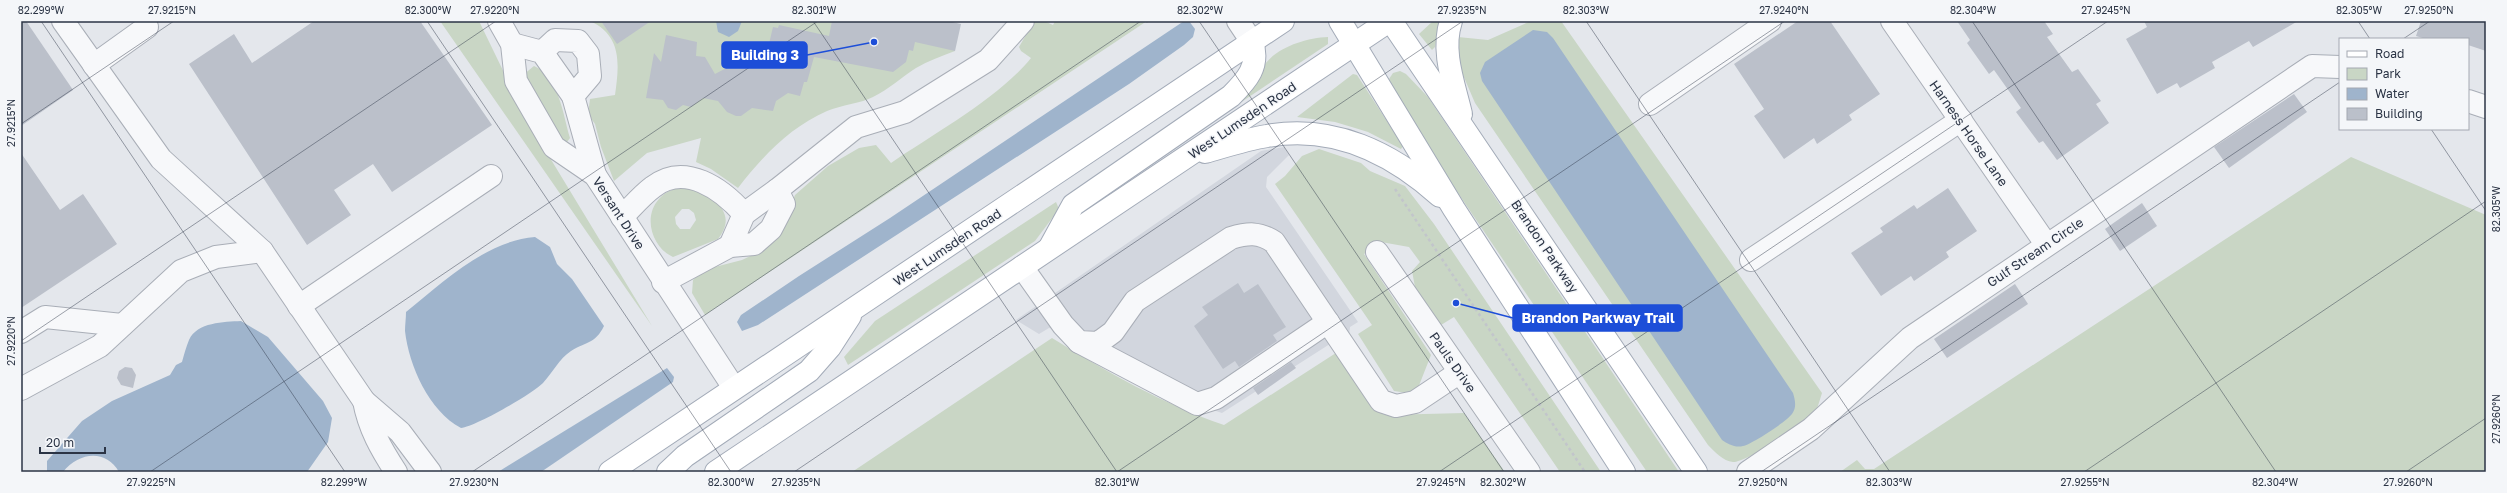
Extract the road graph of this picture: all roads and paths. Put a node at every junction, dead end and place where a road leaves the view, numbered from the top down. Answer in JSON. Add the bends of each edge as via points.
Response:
{"nodes":[{"id":1,"x":63,"y":21,"type":"edge"},
{"id":2,"x":500,"y":21,"type":"edge"},
{"id":3,"x":1023,"y":21,"type":"edge"},
{"id":4,"x":1238,"y":21,"type":"edge"},
{"id":5,"x":1284,"y":21,"type":"edge"},
{"id":6,"x":1340,"y":21,"type":"edge"},
{"id":7,"x":1390,"y":21,"type":"edge"},
{"id":8,"x":1451,"y":21,"type":"edge"},
{"id":9,"x":1770,"y":21,"type":"edge"},
{"id":10,"x":1892,"y":21,"type":"edge"},
{"id":11,"x":148,"y":23,"type":"edge"},
{"id":12,"x":1252,"y":42,"type":"junction"},
{"id":13,"x":512,"y":44,"type":"junction"},
{"id":14,"x":1354,"y":44,"type":"junction"},
{"id":15,"x":542,"y":52,"type":"junction"},
{"id":16,"x":94,"y":65,"type":"junction"},
{"id":17,"x":2339,"y":67,"type":"edge"},
{"id":18,"x":572,"y":96,"type":"junction"},
{"id":19,"x":2469,"y":101,"type":"edge"},
{"id":20,"x":1650,"y":104,"type":"dead end"},
{"id":21,"x":2486,"y":107,"type":"edge"},
{"id":22,"x":1961,"y":120,"type":"junction"},
{"id":23,"x":1463,"y":125,"type":"junction"},
{"id":24,"x":1185,"y":158,"type":"junction"},
{"id":25,"x":1391,"y":159,"type":"junction"},
{"id":26,"x":595,"y":175,"type":"junction"},
{"id":27,"x":491,"y":176,"type":"dead end"},
{"id":28,"x":777,"y":190,"type":"junction"},
{"id":29,"x":1454,"y":209,"type":"junction"},
{"id":30,"x":744,"y":214,"type":"junction"},
{"id":31,"x":622,"y":217,"type":"junction"},
{"id":32,"x":2046,"y":244,"type":"junction"},
{"id":33,"x":730,"y":246,"type":"junction"},
{"id":34,"x":1048,"y":250,"type":"junction"},
{"id":35,"x":262,"y":251,"type":"junction"},
{"id":36,"x":1377,"y":252,"type":"dead end"},
{"id":37,"x":1751,"y":260,"type":"dead end"},
{"id":38,"x":1022,"y":267,"type":"junction"},
{"id":39,"x":663,"y":282,"type":"junction"},
{"id":40,"x":299,"y":306,"type":"junction"},
{"id":41,"x":853,"y":310,"type":"junction"},
{"id":42,"x":1328,"y":322,"type":"junction"},
{"id":43,"x":122,"y":325,"type":"junction"},
{"id":44,"x":21,"y":332,"type":"edge"},
{"id":45,"x":1079,"y":342,"type":"junction"},
{"id":46,"x":1460,"y":372,"type":"junction"},
{"id":47,"x":734,"y":388,"type":"junction"},
{"id":48,"x":21,"y":389,"type":"edge"},
{"id":49,"x":364,"y":401,"type":"junction"},
{"id":50,"x":396,"y":472,"type":"edge"},
{"id":51,"x":430,"y":472,"type":"edge"},
{"id":52,"x":610,"y":472,"type":"edge"},
{"id":53,"x":668,"y":472,"type":"edge"},
{"id":54,"x":716,"y":472,"type":"edge"},
{"id":55,"x":1529,"y":472,"type":"edge"},
{"id":56,"x":1585,"y":472,"type":"edge"},
{"id":57,"x":1624,"y":472,"type":"edge"},
{"id":58,"x":1696,"y":472,"type":"edge"},
{"id":59,"x":1748,"y":472,"type":"edge"}],
"edges":[{"from":1,"to":16,"type":"street"},
{"from":2,"to":13,"type":"street","name":"Versant Drive"},
{"from":3,"to":28,"type":"street","via":[[988,60],[905,112],[856,127]]},
{"from":4,"to":12,"type":"street"},
{"from":5,"to":12,"type":"main road","name":"West Lumsden Road"},
{"from":6,"to":14,"type":"main road"},
{"from":7,"to":14,"type":"main road","name":"West Lumsden Road"},
{"from":7,"to":23,"type":"main road","name":"Brandon Parkway"},
{"from":8,"to":23,"type":"main road","via":[[1447,32],[1448,54]]},
{"from":9,"to":20,"type":"street"},
{"from":10,"to":22,"type":"street","name":"Harness Horse Lane"},
{"from":11,"to":16,"type":"street"},
{"from":12,"to":34,"type":"main road","via":[[1255,61],[1244,82],[1231,96],[1073,206]]},
{"from":12,"to":41,"type":"main road","name":"West Lumsden Road"},
{"from":13,"to":15,"type":"street"},
{"from":13,"to":26,"type":"street","name":"Versant Drive","via":[[516,81],[554,147]]},
{"from":14,"to":24,"type":"main road","name":"West Lumsden Road"},
{"from":14,"to":29,"type":"main road"},
{"from":15,"to":18,"type":"street"},
{"from":15,"to":18,"type":"street","via":[[555,40],[578,41],[588,54],[590,76]]},
{"from":16,"to":35,"type":"street","via":[[161,159]]},
{"from":17,"to":32,"type":"street","name":"Gulf Stream Circle","via":[[2312,66]]},
{"from":18,"to":26,"type":"street"},
{"from":19,"to":21,"type":"street"},
{"from":22,"to":32,"type":"street","name":"Harness Horse Lane"},
{"from":22,"to":37,"type":"street"},
{"from":23,"to":58,"type":"main road","name":"Brandon Parkway"},
{"from":24,"to":25,"type":"main road","via":[[1268,136],[1301,134],[1353,141]]},
{"from":24,"to":34,"type":"main road","name":"West Lumsden Road"},
{"from":25,"to":29,"type":"main road","via":[[1415,175]]},
{"from":25,"to":56,"type":"path","via":[[1396,193]]},
{"from":26,"to":31,"type":"street","name":"Versant Drive"},
{"from":27,"to":40,"type":"street"},
{"from":28,"to":30,"type":"street"},
{"from":28,"to":33,"type":"street","via":[[784,204],[771,229],[754,244]]},
{"from":29,"to":57,"type":"main road"},
{"from":30,"to":31,"type":"street","via":[[731,199],[707,182],[678,175],[654,186]]},
{"from":30,"to":33,"type":"street"},
{"from":31,"to":39,"type":"street","name":"Versant Drive"},
{"from":32,"to":59,"type":"street","name":"Gulf Stream Circle","via":[[1910,338],[1811,429]]},
{"from":33,"to":39,"type":"street"},
{"from":34,"to":38,"type":"main road","name":"West Lumsden Road"},
{"from":35,"to":40,"type":"street"},
{"from":35,"to":43,"type":"street","via":[[216,257],[181,271]]},
{"from":36,"to":46,"type":"street","name":"Pauls Drive"},
{"from":38,"to":45,"type":"street","via":[[1063,325]]},
{"from":38,"to":54,"type":"main road","name":"West Lumsden Road"},
{"from":39,"to":47,"type":"street","name":"Versant Drive"},
{"from":40,"to":49,"type":"street"},
{"from":41,"to":47,"type":"main road","name":"West Lumsden Road"},
{"from":41,"to":53,"type":"main road","via":[[830,347],[809,371],[685,456]]},
{"from":42,"to":45,"type":"street","via":[[1216,398],[1197,404]]},
{"from":42,"to":45,"type":"street","via":[[1274,242],[1262,234],[1247,234],[1231,238],[1135,301],[1113,332],[1098,343]]},
{"from":42,"to":46,"type":"street","via":[[1381,401],[1396,406],[1415,402]]},
{"from":43,"to":44,"type":"street","via":[[45,317]]},
{"from":43,"to":48,"type":"street","via":[[100,346]]},
{"from":46,"to":55,"type":"street","name":"Pauls Drive"},
{"from":47,"to":52,"type":"main road","name":"West Lumsden Road"},
{"from":49,"to":50,"type":"street","via":[[368,421]]},
{"from":49,"to":51,"type":"street","via":[[400,432]]}]}
